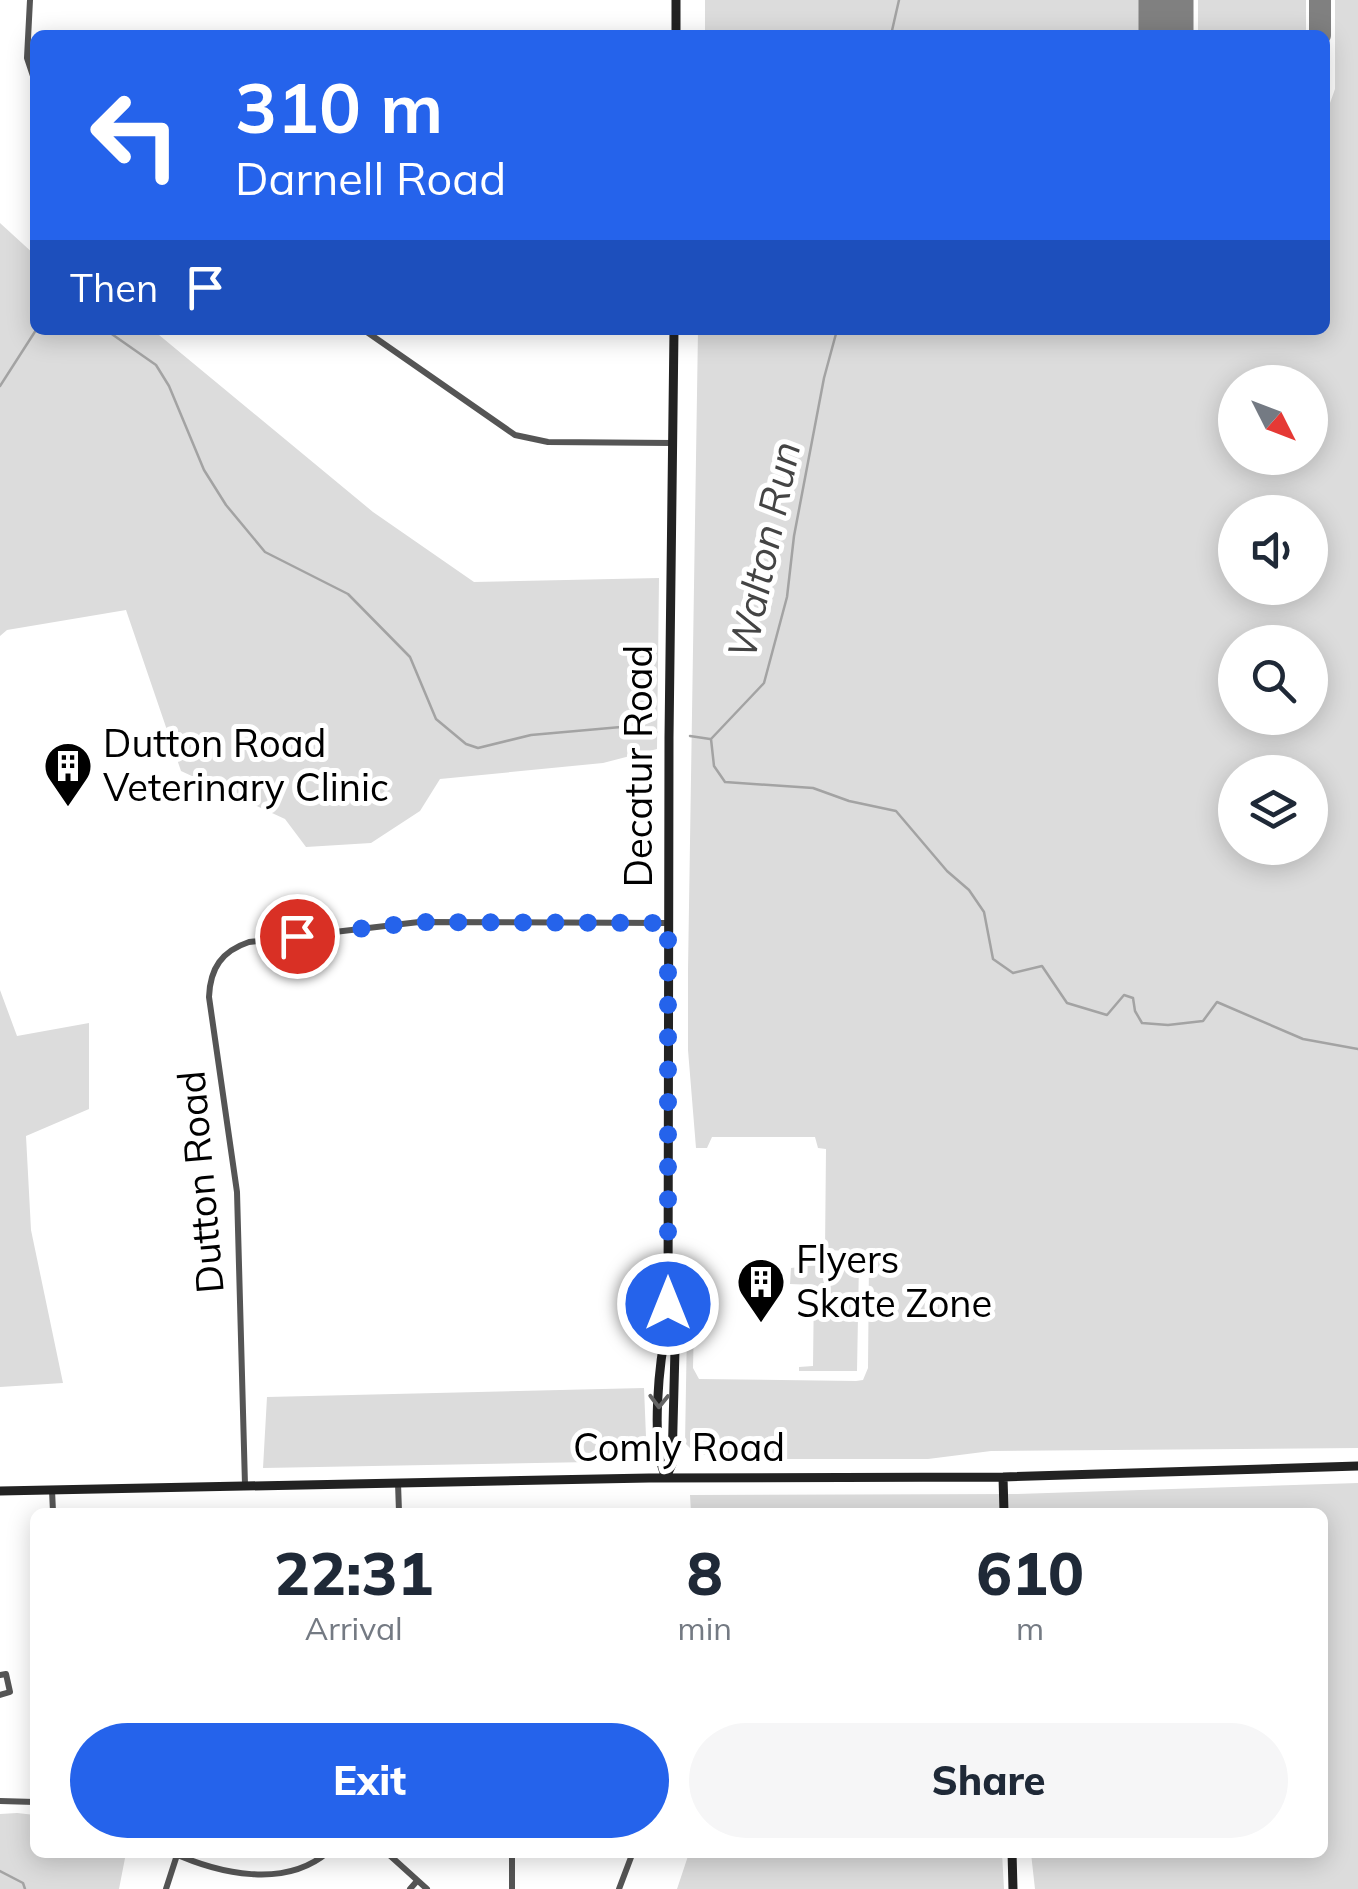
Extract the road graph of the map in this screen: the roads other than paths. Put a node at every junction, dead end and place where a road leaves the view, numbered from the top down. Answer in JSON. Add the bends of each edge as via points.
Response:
{"nodes":[{"id":1,"x":30,"y":0,"type":"edge"},
{"id":2,"x":676,"y":0,"type":"edge"},
{"id":3,"x":676,"y":30,"type":"edge"},
{"id":4,"x":30,"y":67,"type":"edge"},
{"id":5,"x":371,"y":335,"type":"edge"},
{"id":6,"x":674,"y":335,"type":"edge"},
{"id":7,"x":674,"y":443,"type":"junction"},
{"id":8,"x":668,"y":923,"type":"junction"},
{"id":9,"x":1358,"y":1466,"type":"edge"},
{"id":10,"x":666,"y":1477,"type":"junction"},
{"id":11,"x":1003,"y":1477,"type":"junction"},
{"id":12,"x":398,"y":1482,"type":"junction"},
{"id":13,"x":245,"y":1485,"type":"junction"},
{"id":14,"x":52,"y":1490,"type":"junction"},
{"id":15,"x":0,"y":1491,"type":"edge"},
{"id":16,"x":52,"y":1508,"type":"edge"},
{"id":17,"x":399,"y":1508,"type":"edge"},
{"id":18,"x":1004,"y":1508,"type":"edge"},
{"id":19,"x":0,"y":1675,"type":"edge"},
{"id":20,"x":0,"y":1696,"type":"edge"},
{"id":21,"x":0,"y":1801,"type":"edge"},
{"id":22,"x":30,"y":1802,"type":"edge"},
{"id":23,"x":173,"y":1858,"type":"edge"},
{"id":24,"x":184,"y":1858,"type":"edge"},
{"id":25,"x":319,"y":1858,"type":"edge"},
{"id":26,"x":393,"y":1858,"type":"edge"},
{"id":27,"x":512,"y":1858,"type":"edge"},
{"id":28,"x":630,"y":1858,"type":"edge"},
{"id":29,"x":1012,"y":1858,"type":"edge"},
{"id":30,"x":417,"y":1880,"type":"junction"},
{"id":31,"x":166,"y":1889,"type":"edge"},
{"id":32,"x":410,"y":1889,"type":"edge"},
{"id":33,"x":427,"y":1889,"type":"edge"},
{"id":34,"x":512,"y":1889,"type":"edge"},
{"id":35,"x":618,"y":1889,"type":"edge"},
{"id":36,"x":1013,"y":1889,"type":"edge"}],
"edges":[{"from":1,"to":4,"type":"street"},
{"from":2,"to":3,"type":"street"},
{"from":5,"to":7,"type":"street","via":[[515,435],[548,442]]},
{"from":6,"to":7,"type":"street","name":"Decatur Road"},
{"from":7,"to":8,"type":"street","name":"Decatur Road"},
{"from":8,"to":10,"type":"street","name":"Decatur Road","via":[[668,1323],[675,1349],[672,1464]]},
{"from":8,"to":13,"type":"street","name":"Dutton Road","via":[[419,922],[249,942],[232,948],[212,971],[237,1192]]},
{"from":9,"to":11,"type":"street","name":"Comly Road"},
{"from":10,"to":11,"type":"street","name":"Comly Road"},
{"from":10,"to":12,"type":"street","name":"Comly Road"},
{"from":11,"to":18,"type":"street"},
{"from":12,"to":13,"type":"street","name":"Comly Road"},
{"from":12,"to":17,"type":"street"},
{"from":13,"to":14,"type":"street","name":"Comly Road"},
{"from":14,"to":15,"type":"street","name":"Comly Road"},
{"from":14,"to":16,"type":"street"},
{"from":19,"to":20,"type":"street","via":[[6,1674],[10,1692]]},
{"from":21,"to":22,"type":"street"},
{"from":23,"to":31,"type":"street"},
{"from":24,"to":25,"type":"street","via":[[246,1875],[299,1872]]},
{"from":26,"to":30,"type":"street"},
{"from":27,"to":34,"type":"street"},
{"from":28,"to":35,"type":"street"},
{"from":29,"to":36,"type":"street"},
{"from":30,"to":32,"type":"street"},
{"from":30,"to":33,"type":"street"}]}
